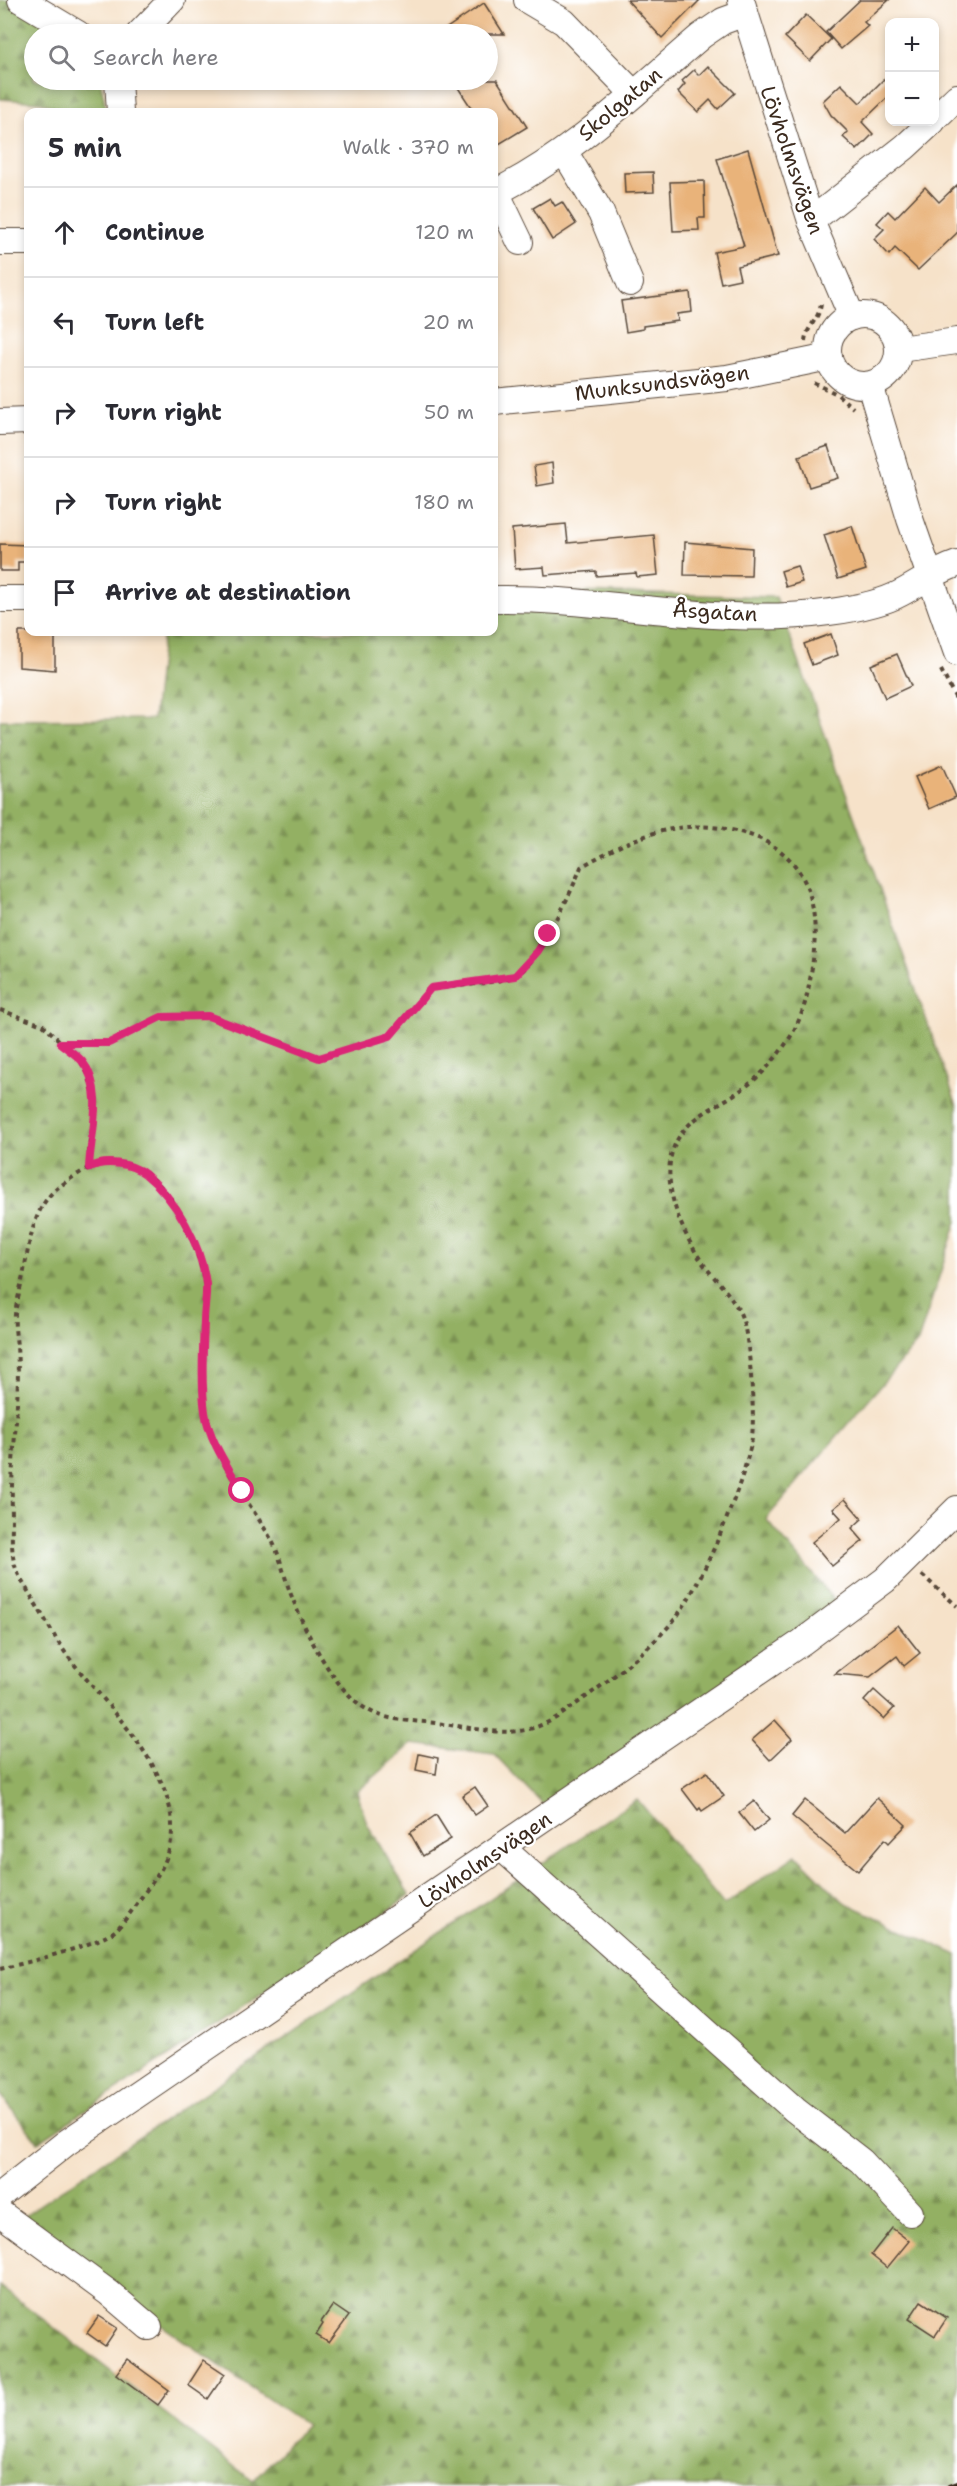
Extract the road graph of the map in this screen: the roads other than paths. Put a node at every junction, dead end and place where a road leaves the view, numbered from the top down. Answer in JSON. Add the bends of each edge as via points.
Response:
{"nodes":[{"id":1,"x":21,"y":0,"type":"edge"},
{"id":2,"x":172,"y":0,"type":"edge"},
{"id":3,"x":527,"y":0,"type":"edge"},
{"id":4,"x":743,"y":7,"type":"edge"},
{"id":5,"x":61,"y":24,"type":"edge"},
{"id":6,"x":149,"y":24,"type":"edge"},
{"id":7,"x":119,"y":90,"type":"edge"},
{"id":8,"x":634,"y":94,"type":"junction"},
{"id":9,"x":957,"y":97,"type":"edge"},
{"id":10,"x":120,"y":108,"type":"edge"},
{"id":11,"x":939,"y":114,"type":"edge"},
{"id":12,"x":927,"y":126,"type":"edge"},
{"id":13,"x":564,"y":151,"type":"junction"},
{"id":14,"x":498,"y":191,"type":"edge"},
{"id":15,"x":498,"y":199,"type":"edge"},
{"id":16,"x":811,"y":221,"type":"junction"},
{"id":17,"x":0,"y":242,"type":"edge"},
{"id":18,"x":24,"y":242,"type":"edge"},
{"id":19,"x":520,"y":242,"type":"dead end"},
{"id":20,"x":630,"y":283,"type":"dead end"},
{"id":21,"x":852,"y":316,"type":"junction"},
{"id":22,"x":957,"y":341,"type":"edge"},
{"id":23,"x":899,"y":349,"type":"junction"},
{"id":24,"x":829,"y":357,"type":"junction"},
{"id":25,"x":870,"y":385,"type":"junction"},
{"id":26,"x":498,"y":402,"type":"edge"},
{"id":27,"x":0,"y":422,"type":"edge"},
{"id":28,"x":24,"y":422,"type":"edge"},
{"id":29,"x":957,"y":564,"type":"edge"},
{"id":30,"x":929,"y":575,"type":"junction"},
{"id":31,"x":498,"y":598,"type":"edge"},
{"id":32,"x":0,"y":599,"type":"edge"},
{"id":33,"x":24,"y":599,"type":"edge"},
{"id":34,"x":957,"y":653,"type":"edge"},
{"id":35,"x":957,"y":1509,"type":"edge"},
{"id":36,"x":502,"y":1848,"type":"junction"},
{"id":37,"x":0,"y":2195,"type":"edge"},
{"id":38,"x":0,"y":2213,"type":"edge"},
{"id":39,"x":910,"y":2213,"type":"dead end"},
{"id":40,"x":149,"y":2327,"type":"dead end"}],
"edges":[{"from":1,"to":5,"type":"street"},
{"from":2,"to":6,"type":"street"},
{"from":3,"to":8,"type":"street","via":[[564,22]]},
{"from":4,"to":8,"type":"street","name":"Skolgatan","via":[[701,36]]},
{"from":4,"to":16,"type":"street","name":"Lövholmsvägen"},
{"from":7,"to":10,"type":"street"},
{"from":8,"to":13,"type":"street","name":"Skolgatan"},
{"from":9,"to":11,"type":"street"},
{"from":12,"to":16,"type":"street"},
{"from":13,"to":14,"type":"street","name":"Skolgatan"},
{"from":13,"to":20,"type":"street","via":[[601,213]]},
{"from":15,"to":19,"type":"street"},
{"from":16,"to":21,"type":"street","name":"Lövholmsvägen"},
{"from":17,"to":18,"type":"street"},
{"from":21,"to":23,"type":"street","via":[[871,315],[886,322]]},
{"from":21,"to":24,"type":"street","via":[[833,332]]},
{"from":22,"to":23,"type":"street"},
{"from":23,"to":25,"type":"street","via":[[891,372]]},
{"from":24,"to":25,"type":"street","via":[[841,378],[856,385]]},
{"from":24,"to":26,"type":"street","name":"Munksundsvägen","via":[[727,378]]},
{"from":25,"to":30,"type":"street"},
{"from":27,"to":28,"type":"street"},
{"from":29,"to":30,"type":"street","name":"Åsgatan"},
{"from":30,"to":31,"type":"street","name":"Åsgatan","via":[[900,594],[831,612],[802,615],[724,615]]},
{"from":30,"to":34,"type":"street"},
{"from":32,"to":33,"type":"street"},
{"from":35,"to":36,"type":"street","name":"Lövholmsvägen","via":[[885,1580],[802,1642]]},
{"from":36,"to":37,"type":"street","name":"Lövholmsvägen","via":[[66,2143]]},
{"from":36,"to":39,"type":"street","via":[[795,2110],[861,2161]]},
{"from":38,"to":40,"type":"street"}]}
